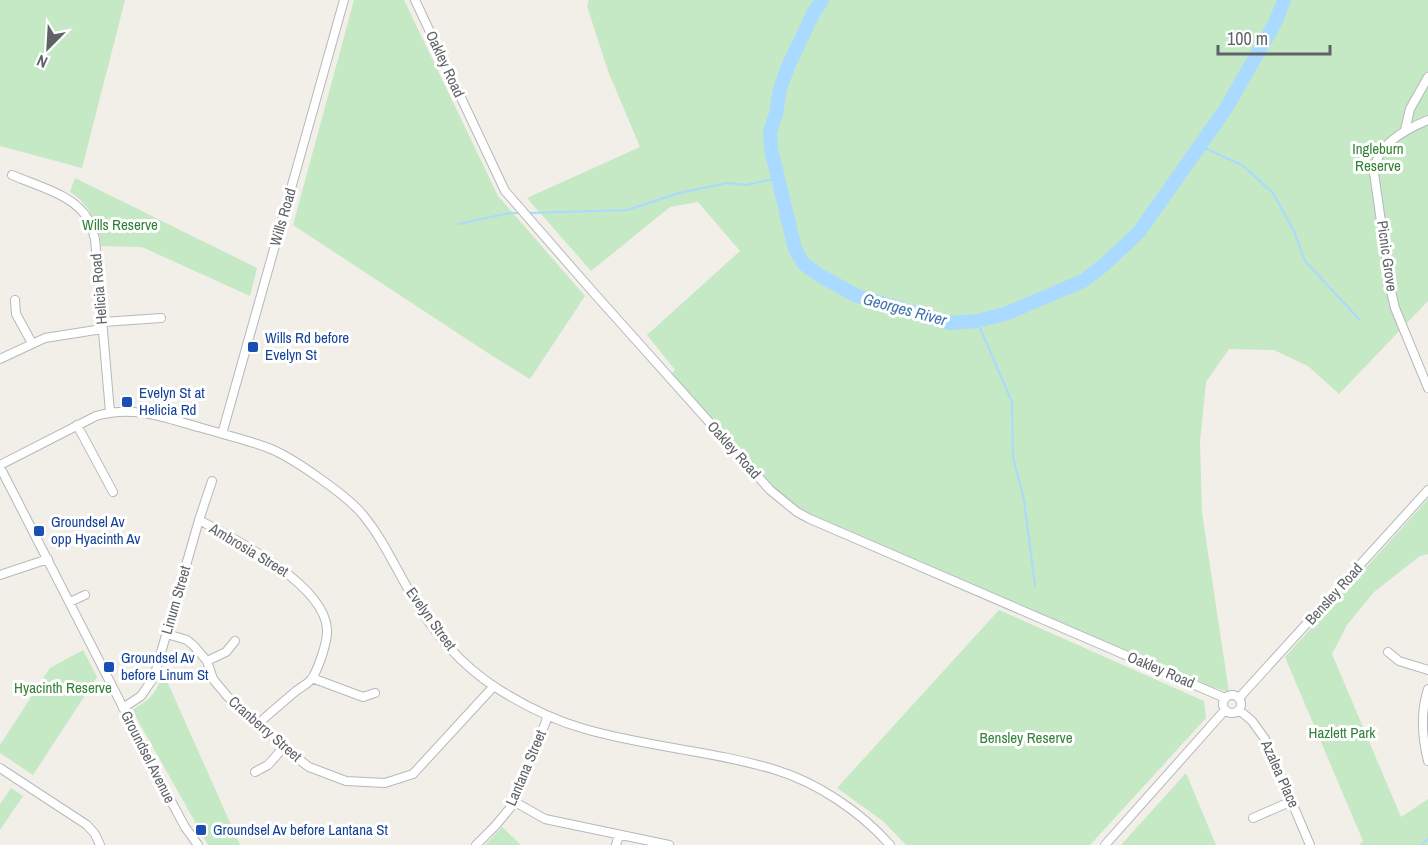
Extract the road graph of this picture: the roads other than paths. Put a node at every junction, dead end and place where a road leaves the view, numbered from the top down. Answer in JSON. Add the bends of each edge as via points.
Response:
{"nodes":[{"id":1,"x":344,"y":0,"type":"edge"},
{"id":2,"x":415,"y":0,"type":"edge"},
{"id":3,"x":1428,"y":77,"type":"edge"},
{"id":4,"x":1428,"y":120,"type":"edge"},
{"id":5,"x":1405,"y":130,"type":"junction"},
{"id":6,"x":12,"y":176,"type":"dead end"},
{"id":7,"x":15,"y":300,"type":"dead end"},
{"id":8,"x":161,"y":318,"type":"dead end"},
{"id":9,"x":102,"y":326,"type":"junction"},
{"id":10,"x":32,"y":343,"type":"junction"},
{"id":11,"x":0,"y":359,"type":"edge"},
{"id":12,"x":1428,"y":388,"type":"edge"},
{"id":13,"x":110,"y":412,"type":"junction"},
{"id":14,"x":77,"y":425,"type":"junction"},
{"id":15,"x":222,"y":434,"type":"junction"},
{"id":16,"x":0,"y":466,"type":"edge"},
{"id":17,"x":212,"y":481,"type":"dead end"},
{"id":18,"x":1428,"y":490,"type":"edge"},
{"id":19,"x":113,"y":492,"type":"dead end"},
{"id":20,"x":199,"y":520,"type":"junction"},
{"id":21,"x":48,"y":559,"type":"junction"},
{"id":22,"x":0,"y":575,"type":"edge"},
{"id":23,"x":85,"y":596,"type":"dead end"},
{"id":24,"x":70,"y":602,"type":"junction"},
{"id":25,"x":166,"y":634,"type":"junction"},
{"id":26,"x":235,"y":641,"type":"dead end"},
{"id":27,"x":1388,"y":652,"type":"dead end"},
{"id":28,"x":207,"y":662,"type":"junction"},
{"id":29,"x":1428,"y":670,"type":"edge"},
{"id":30,"x":312,"y":678,"type":"junction"},
{"id":31,"x":494,"y":686,"type":"junction"},
{"id":32,"x":1428,"y":689,"type":"edge"},
{"id":33,"x":375,"y":693,"type":"dead end"},
{"id":34,"x":1225,"y":698,"type":"junction"},
{"id":35,"x":1239,"y":698,"type":"junction"},
{"id":36,"x":123,"y":708,"type":"junction"},
{"id":37,"x":1226,"y":710,"type":"junction"},
{"id":38,"x":1239,"y":710,"type":"junction"},
{"id":39,"x":548,"y":716,"type":"junction"},
{"id":40,"x":258,"y":724,"type":"junction"},
{"id":41,"x":284,"y":747,"type":"junction"},
{"id":42,"x":1428,"y":761,"type":"edge"},
{"id":43,"x":0,"y":768,"type":"edge"},
{"id":44,"x":255,"y":772,"type":"dead end"},
{"id":45,"x":1292,"y":801,"type":"junction"},
{"id":46,"x":514,"y":802,"type":"junction"},
{"id":47,"x":1253,"y":818,"type":"dead end"},
{"id":48,"x":619,"y":835,"type":"junction"},
{"id":49,"x":100,"y":845,"type":"edge"},
{"id":50,"x":198,"y":845,"type":"edge"},
{"id":51,"x":476,"y":845,"type":"edge"},
{"id":52,"x":616,"y":845,"type":"edge"},
{"id":53,"x":669,"y":845,"type":"edge"},
{"id":54,"x":890,"y":845,"type":"edge"},
{"id":55,"x":1105,"y":845,"type":"edge"},
{"id":56,"x":1310,"y":845,"type":"edge"}],
"edges":[{"from":1,"to":15,"type":"street","name":"Wills Road"},
{"from":2,"to":34,"type":"street","name":"Oakley Road","via":[[505,190],[785,504],[810,519]]},
{"from":3,"to":5,"type":"street","name":"Picnic Grove","via":[[1410,109]]},
{"from":4,"to":5,"type":"street","name":"Picnic Grove"},
{"from":5,"to":12,"type":"street","name":"Picnic Grove","via":[[1376,157],[1375,183],[1393,300]]},
{"from":6,"to":9,"type":"street","name":"Helicia Road","via":[[69,200],[89,221],[95,239]]},
{"from":7,"to":10,"type":"street","via":[[16,314]]},
{"from":8,"to":9,"type":"street"},
{"from":9,"to":10,"type":"street"},
{"from":9,"to":13,"type":"street","name":"Helicia Road"},
{"from":10,"to":11,"type":"street"},
{"from":13,"to":14,"type":"street","name":"Evelyn Street"},
{"from":13,"to":15,"type":"street","name":"Evelyn Street","via":[[142,412]]},
{"from":14,"to":16,"type":"street","name":"Evelyn Street"},
{"from":14,"to":19,"type":"street"},
{"from":15,"to":31,"type":"street","name":"Evelyn Street","via":[[274,450],[354,505],[376,533],[435,631]]},
{"from":16,"to":21,"type":"street","name":"Groundsel Avenue"},
{"from":17,"to":20,"type":"street","name":"Linum Street"},
{"from":18,"to":35,"type":"street","name":"Bensley Road"},
{"from":20,"to":25,"type":"street","name":"Linum Street"},
{"from":20,"to":30,"type":"street","name":"Ambrosia Street","via":[[304,587],[324,616],[327,629]]},
{"from":21,"to":22,"type":"street"},
{"from":21,"to":24,"type":"street","name":"Groundsel Avenue"},
{"from":23,"to":24,"type":"street"},
{"from":24,"to":36,"type":"street","name":"Groundsel Avenue"},
{"from":25,"to":28,"type":"street","name":"Cranberry Street","via":[[187,640]]},
{"from":25,"to":36,"type":"street","name":"Linum Street","via":[[150,684]]},
{"from":26,"to":28,"type":"street"},
{"from":27,"to":29,"type":"street","via":[[1400,661]]},
{"from":28,"to":40,"type":"street","name":"Cranberry Street","via":[[213,679]]},
{"from":30,"to":33,"type":"street","via":[[363,697]]},
{"from":30,"to":40,"type":"street","name":"Ambrosia Street"},
{"from":31,"to":39,"type":"street","name":"Evelyn Street"},
{"from":31,"to":41,"type":"street","name":"Cranberry Street","via":[[413,774],[393,781],[346,782],[309,767]]},
{"from":32,"to":42,"type":"street","via":[[1422,731]]},
{"from":34,"to":35,"type":"street"},
{"from":34,"to":37,"type":"street"},
{"from":35,"to":38,"type":"street"},
{"from":36,"to":50,"type":"street","name":"Groundsel Avenue"},
{"from":37,"to":38,"type":"street"},
{"from":37,"to":55,"type":"street"},
{"from":38,"to":45,"type":"street","name":"Azalea Place","via":[[1265,739]]},
{"from":39,"to":46,"type":"street","name":"Lantana Street"},
{"from":39,"to":54,"type":"street","name":"Evelyn Street","via":[[594,732],[787,774],[858,815]]},
{"from":40,"to":41,"type":"street","name":"Cranberry Street"},
{"from":41,"to":44,"type":"street","via":[[268,765]]},
{"from":43,"to":49,"type":"street","via":[[87,825]]},
{"from":45,"to":47,"type":"street"},
{"from":45,"to":56,"type":"street","name":"Azalea Place"},
{"from":46,"to":48,"type":"street","via":[[545,819]]},
{"from":46,"to":51,"type":"street","name":"Lantana Street"},
{"from":48,"to":52,"type":"street"},
{"from":48,"to":53,"type":"street"}]}
